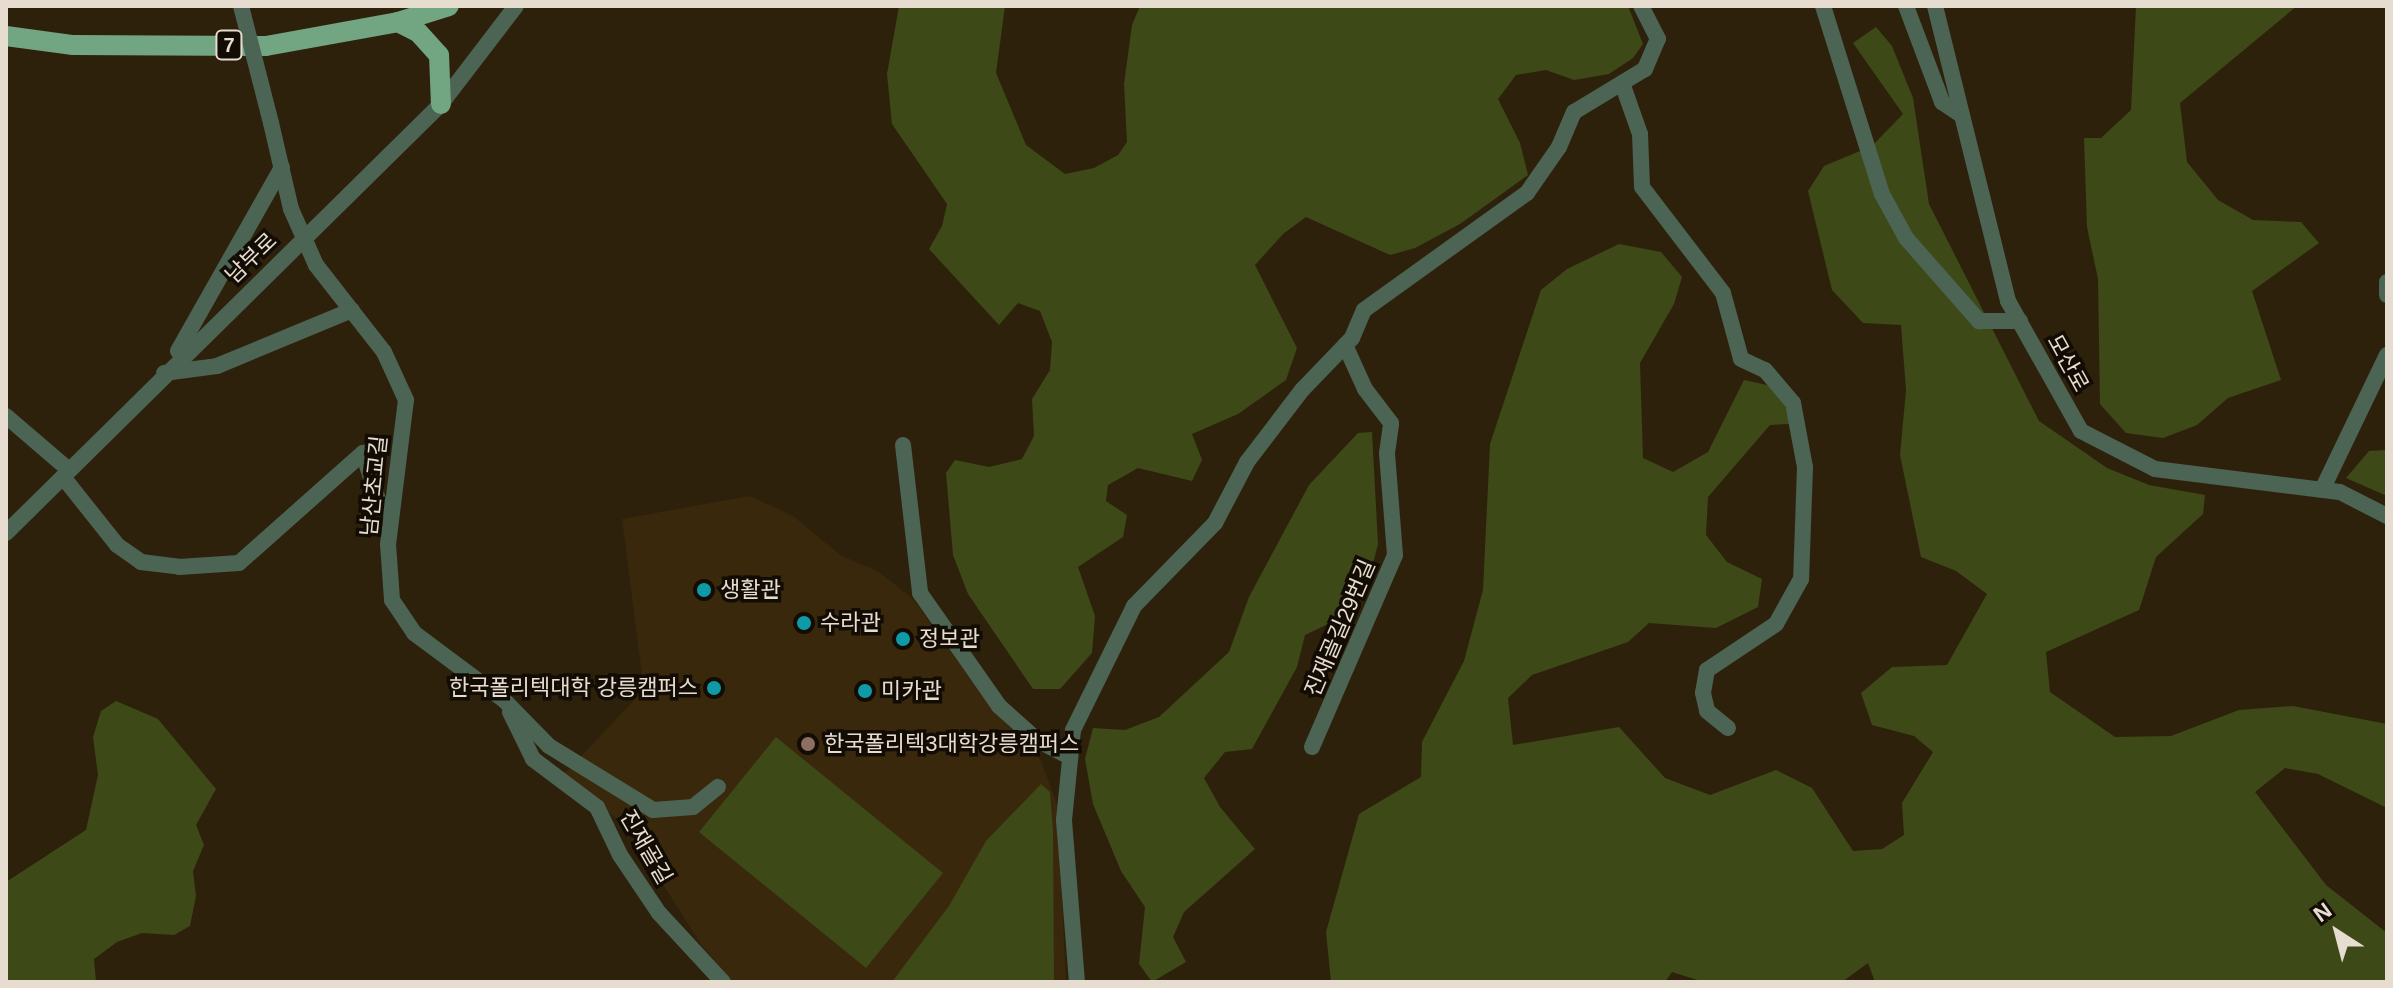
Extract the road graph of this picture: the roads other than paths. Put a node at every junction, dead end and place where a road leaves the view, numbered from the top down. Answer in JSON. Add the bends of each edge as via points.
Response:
{"nodes":[{"id":1,"x":241,"y":6,"type":"edge"},
{"id":2,"x":449,"y":6,"type":"edge"},
{"id":3,"x":516,"y":6,"type":"edge"},
{"id":4,"x":1641,"y":6,"type":"edge"},
{"id":5,"x":1823,"y":6,"type":"edge"},
{"id":6,"x":1906,"y":6,"type":"edge"},
{"id":7,"x":1935,"y":6,"type":"edge"},
{"id":8,"x":398,"y":22,"type":"junction"},
{"id":9,"x":6,"y":36,"type":"edge"},
{"id":10,"x":1622,"y":83,"type":"junction"},
{"id":11,"x":441,"y":104,"type":"junction"},
{"id":12,"x":1960,"y":114,"type":"junction"},
{"id":13,"x":282,"y":167,"type":"junction"},
{"id":14,"x":2387,"y":282,"type":"edge"},
{"id":15,"x":2387,"y":295,"type":"edge"},
{"id":16,"x":352,"y":310,"type":"junction"},
{"id":17,"x":2020,"y":321,"type":"junction"},
{"id":18,"x":1345,"y":345,"type":"junction"},
{"id":19,"x":2387,"y":355,"type":"edge"},
{"id":20,"x":164,"y":373,"type":"junction"},
{"id":21,"x":6,"y":416,"type":"edge"},
{"id":22,"x":903,"y":445,"type":"dead end"},
{"id":23,"x":66,"y":474,"type":"junction"},
{"id":24,"x":2322,"y":490,"type":"junction"},
{"id":25,"x":392,"y":512,"type":"junction"},
{"id":26,"x":2387,"y":516,"type":"edge"},
{"id":27,"x":6,"y":533,"type":"edge"},
{"id":28,"x":504,"y":700,"type":"junction"},
{"id":29,"x":1728,"y":728,"type":"dead end"},
{"id":30,"x":1312,"y":747,"type":"dead end"},
{"id":31,"x":1070,"y":757,"type":"junction"},
{"id":32,"x":718,"y":787,"type":"dead end"},
{"id":33,"x":723,"y":982,"type":"edge"},
{"id":34,"x":1077,"y":982,"type":"edge"}],
"edges":[{"from":1,"to":13,"type":"street","name":"남산초교길","bridge":true},
{"from":2,"to":8,"type":"main road","number":"7"},
{"from":3,"to":11,"type":"street","name":"남부로"},
{"from":4,"to":10,"type":"street","via":[[1658,39],[1645,69]]},
{"from":5,"to":17,"type":"street","via":[[1882,194],[1906,238],[1979,321]]},
{"from":6,"to":12,"type":"street","via":[[1942,102]]},
{"from":7,"to":12,"type":"street","name":"모산로"},
{"from":8,"to":9,"type":"main road","number":"7","via":[[266,46],[73,45]]},
{"from":8,"to":11,"type":"main road","via":[[418,32],[439,55]]},
{"from":10,"to":18,"type":"street","via":[[1574,112],[1559,147],[1527,193],[1364,310]]},
{"from":10,"to":29,"type":"street","via":[[1640,134],[1642,187],[1723,293],[1741,359],[1765,370],[1793,403],[1805,467],[1801,579],[1776,624],[1707,670],[1707,711]]},
{"from":11,"to":20,"type":"street","name":"남부로"},
{"from":12,"to":17,"type":"street","name":"모산로","via":[[2008,301]]},
{"from":13,"to":16,"type":"street","name":"남산초교길","bridge":true,"via":[[291,209],[316,265]]},
{"from":13,"to":20,"type":"street"},
{"from":14,"to":15,"type":"street"},
{"from":16,"to":20,"type":"street","via":[[217,366]]},
{"from":16,"to":25,"type":"street","name":"남산초교길","via":[[384,352],[406,400]]},
{"from":17,"to":24,"type":"street","name":"모산로","via":[[2081,431],[2155,469]]},
{"from":18,"to":30,"type":"street","name":"진재골길29번길","via":[[1365,389],[1391,423],[1387,453],[1395,555]]},
{"from":18,"to":31,"type":"street","via":[[1247,462],[1215,523],[1134,606],[1073,730]]},
{"from":19,"to":24,"type":"street"},
{"from":20,"to":23,"type":"street","name":"남부로"},
{"from":21,"to":23,"type":"street"},
{"from":22,"to":31,"type":"street","via":[[920,593],[999,706],[1037,740]]},
{"from":23,"to":25,"type":"street","via":[[117,545],[141,562],[179,567],[239,563],[363,453],[380,506]]},
{"from":23,"to":27,"type":"street","name":"남부로"},
{"from":24,"to":26,"type":"street","name":"모산로","via":[[2340,492]]},
{"from":25,"to":28,"type":"street","name":"남산초교길","via":[[392,600],[414,633]]},
{"from":28,"to":32,"type":"street","name":"남산초교길","via":[[549,746],[653,810],[693,807]]},
{"from":28,"to":33,"type":"street","name":"진재골길","via":[[533,759],[597,807],[620,855],[659,913]]},
{"from":31,"to":34,"type":"street","via":[[1064,820]]}]}
